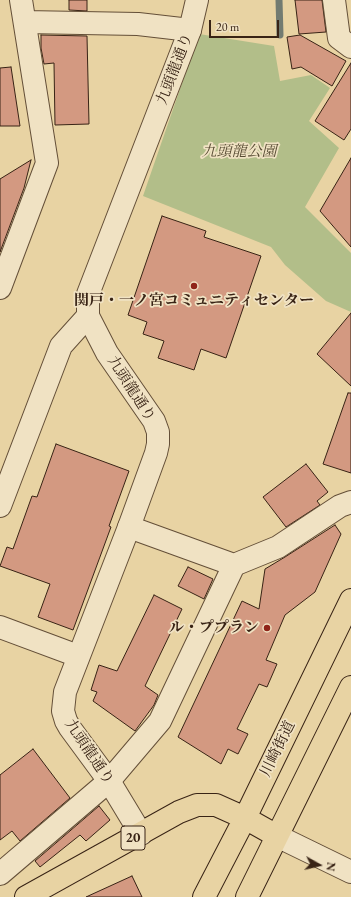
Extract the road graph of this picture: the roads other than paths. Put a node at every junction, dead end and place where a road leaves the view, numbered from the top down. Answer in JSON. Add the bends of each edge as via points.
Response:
{"nodes":[{"id":1,"x":21,"y":0,"type":"edge"},
{"id":2,"x":197,"y":0,"type":"edge"},
{"id":3,"x":334,"y":0,"type":"edge"},
{"id":4,"x":25,"y":22,"type":"junction"},
{"id":5,"x":190,"y":30,"type":"junction"},
{"id":6,"x":351,"y":47,"type":"edge"},
{"id":7,"x":0,"y":288,"type":"edge"},
{"id":8,"x":88,"y":316,"type":"junction"},
{"id":9,"x":351,"y":502,"type":"edge"},
{"id":10,"x":0,"y":506,"type":"edge"},
{"id":11,"x":129,"y":528,"type":"junction"},
{"id":12,"x":234,"y":565,"type":"junction"},
{"id":13,"x":351,"y":600,"type":"edge"},
{"id":14,"x":0,"y":627,"type":"edge"},
{"id":15,"x":78,"y":656,"type":"junction"},
{"id":16,"x":351,"y":687,"type":"edge"},
{"id":17,"x":108,"y":781,"type":"junction"},
{"id":18,"x":245,"y":818,"type":"junction"},
{"id":19,"x":140,"y":834,"type":"junction"},
{"id":20,"x":277,"y":836,"type":"junction"},
{"id":21,"x":351,"y":872,"type":"edge"},
{"id":22,"x":0,"y":874,"type":"edge"},
{"id":23,"x":26,"y":897,"type":"edge"},
{"id":24,"x":204,"y":897,"type":"edge"},
{"id":25,"x":247,"y":897,"type":"edge"}],
"edges":[{"from":1,"to":4,"type":"street"},
{"from":2,"to":5,"type":"street","name":"九頭龍通り"},
{"from":3,"to":6,"type":"street","via":[[339,38]]},
{"from":4,"to":5,"type":"street","via":[[138,24]]},
{"from":4,"to":7,"type":"street","via":[[46,163]]},
{"from":5,"to":8,"type":"street","name":"九頭龍通り","via":[[88,294]]},
{"from":8,"to":10,"type":"street","via":[[60,346]]},
{"from":8,"to":11,"type":"street","name":"九頭龍通り","via":[[107,352],[154,421],[158,432],[156,453]]},
{"from":9,"to":12,"type":"street","via":[[340,506],[278,547]]},
{"from":11,"to":12,"type":"street"},
{"from":11,"to":15,"type":"street","name":"九頭龍通り"},
{"from":12,"to":17,"type":"street","via":[[160,721]]},
{"from":13,"to":18,"type":"main road","name":"川崎街道"},
{"from":14,"to":15,"type":"street"},
{"from":15,"to":17,"type":"street","name":"九頭龍通り","via":[[65,692],[63,711],[70,728]]},
{"from":16,"to":20,"type":"main road"},
{"from":17,"to":19,"type":"street","name":"九頭龍通り"},
{"from":17,"to":22,"type":"street"},
{"from":18,"to":19,"type":"main road","number":"20","via":[[216,805],[197,805]]},
{"from":18,"to":20,"type":"main road","number":"20"},
{"from":18,"to":24,"type":"main road","name":"川崎街道"},
{"from":19,"to":23,"type":"main road","number":"20"},
{"from":20,"to":21,"type":"street"},
{"from":20,"to":25,"type":"main road"}]}
